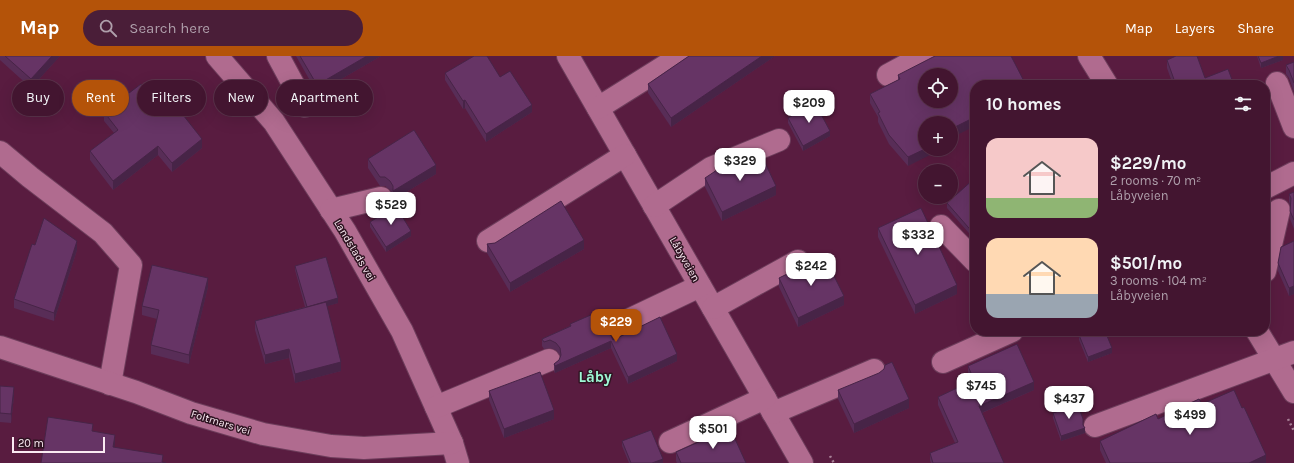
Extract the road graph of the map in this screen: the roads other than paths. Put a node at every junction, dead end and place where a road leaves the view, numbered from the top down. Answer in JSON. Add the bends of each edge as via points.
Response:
{"nodes":[{"id":1,"x":217,"y":56,"type":"edge"},
{"id":2,"x":278,"y":56,"type":"edge"},
{"id":3,"x":568,"y":56,"type":"edge"},
{"id":4,"x":681,"y":56,"type":"edge"},
{"id":5,"x":923,"y":56,"type":"edge"},
{"id":6,"x":1089,"y":56,"type":"edge"},
{"id":7,"x":888,"y":75,"type":"dead end"},
{"id":8,"x":291,"y":80,"type":"edge"},
{"id":9,"x":1104,"y":80,"type":"edge"},
{"id":10,"x":1277,"y":83,"type":"dead end"},
{"id":11,"x":598,"y":108,"type":"junction"},
{"id":12,"x":1294,"y":128,"type":"edge"},
{"id":13,"x":779,"y":140,"type":"dead end"},
{"id":14,"x":0,"y":152,"type":"edge"},
{"id":15,"x":625,"y":155,"type":"junction"},
{"id":16,"x":1294,"y":173,"type":"edge"},
{"id":17,"x":1270,"y":185,"type":"edge"},
{"id":18,"x":381,"y":198,"type":"dead end"},
{"id":19,"x":654,"y":206,"type":"junction"},
{"id":20,"x":331,"y":210,"type":"junction"},
{"id":21,"x":1279,"y":210,"type":"dead end"},
{"id":22,"x":941,"y":226,"type":"dead end"},
{"id":23,"x":488,"y":241,"type":"dead end"},
{"id":24,"x":1270,"y":249,"type":"edge"},
{"id":25,"x":970,"y":256,"type":"edge"},
{"id":26,"x":798,"y":262,"type":"dead end"},
{"id":27,"x":700,"y":286,"type":"junction"},
{"id":28,"x":713,"y":308,"type":"junction"},
{"id":29,"x":618,"y":325,"type":"dead end"},
{"id":30,"x":1001,"y":336,"type":"edge"},
{"id":31,"x":1262,"y":336,"type":"edge"},
{"id":32,"x":0,"y":347,"type":"edge"},
{"id":33,"x":1284,"y":356,"type":"edge"},
{"id":34,"x":549,"y":360,"type":"dead end"},
{"id":35,"x":943,"y":362,"type":"dead end"},
{"id":36,"x":874,"y":370,"type":"dead end"},
{"id":37,"x":110,"y":384,"type":"junction"},
{"id":38,"x":1294,"y":392,"type":"edge"},
{"id":39,"x":769,"y":405,"type":"junction"},
{"id":40,"x":436,"y":407,"type":"junction"},
{"id":41,"x":1094,"y":426,"type":"dead end"},
{"id":42,"x":452,"y":442,"type":"junction"},
{"id":43,"x":670,"y":442,"type":"dead end"},
{"id":44,"x":458,"y":463,"type":"edge"},
{"id":45,"x":802,"y":463,"type":"edge"}],
"edges":[{"from":1,"to":20,"type":"street","name":"Landstads vei","via":[[274,122]]},
{"from":2,"to":8,"type":"street"},
{"from":3,"to":11,"type":"street","name":"Låbyveien"},
{"from":4,"to":11,"type":"street"},
{"from":5,"to":7,"type":"street"},
{"from":6,"to":9,"type":"street"},
{"from":10,"to":12,"type":"street"},
{"from":11,"to":15,"type":"street","name":"Låbyveien"},
{"from":13,"to":19,"type":"street","via":[[711,168]]},
{"from":14,"to":37,"type":"street","via":[[103,233],[131,265]]},
{"from":15,"to":19,"type":"street","name":"Låbyveien"},
{"from":15,"to":23,"type":"street"},
{"from":16,"to":17,"type":"street"},
{"from":18,"to":20,"type":"street"},
{"from":19,"to":27,"type":"street","name":"Låbyveien"},
{"from":20,"to":40,"type":"street","name":"Landstads vei","via":[[402,331]]},
{"from":21,"to":24,"type":"street"},
{"from":22,"to":25,"type":"street"},
{"from":26,"to":28,"type":"street"},
{"from":27,"to":28,"type":"street","name":"Låbyveien"},
{"from":27,"to":29,"type":"street"},
{"from":28,"to":39,"type":"street","name":"Låbyveien"},
{"from":30,"to":35,"type":"street"},
{"from":31,"to":33,"type":"street"},
{"from":32,"to":37,"type":"street","name":"Foltmars vei"},
{"from":33,"to":38,"type":"street"},
{"from":33,"to":41,"type":"street"},
{"from":34,"to":40,"type":"street"},
{"from":36,"to":39,"type":"street"},
{"from":37,"to":42,"type":"street","name":"Foltmars vei","via":[[191,413],[263,434],[316,444],[364,448]]},
{"from":39,"to":43,"type":"street"},
{"from":39,"to":45,"type":"street","name":"Låbyveien"},
{"from":40,"to":42,"type":"street","name":"Landstads vei"},
{"from":42,"to":44,"type":"street","name":"Landstads vei"}]}
